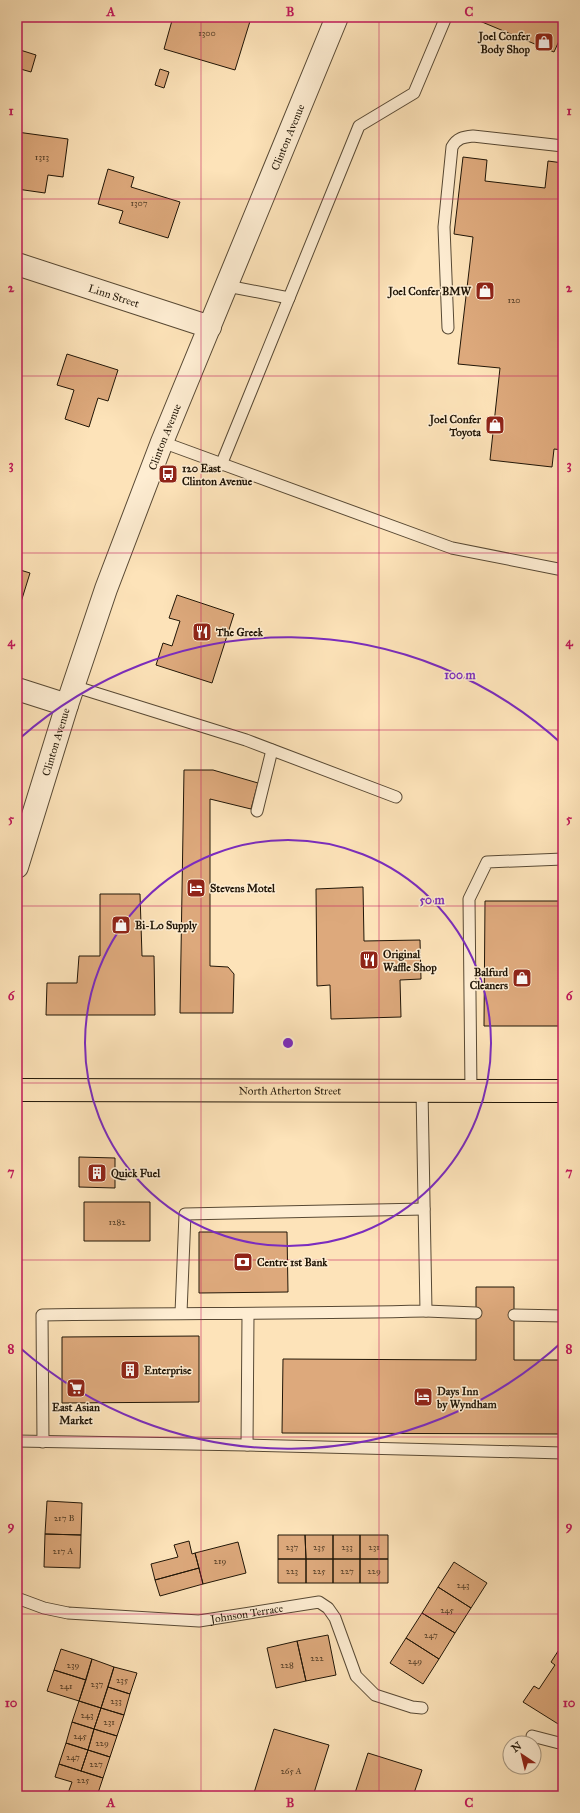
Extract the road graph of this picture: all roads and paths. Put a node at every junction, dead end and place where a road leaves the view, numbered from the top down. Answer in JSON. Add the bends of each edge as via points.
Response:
{"nodes":[{"id":1,"x":337,"y":17,"type":"edge"},
{"id":2,"x":446,"y":17,"type":"edge"},
{"id":3,"x":563,"y":146,"type":"edge"},
{"id":4,"x":17,"y":264,"type":"edge"},
{"id":5,"x":227,"y":286,"type":"junction"},
{"id":6,"x":289,"y":298,"type":"junction"},
{"id":7,"x":210,"y":327,"type":"junction"},
{"id":8,"x":448,"y":328,"type":"dead end"},
{"id":9,"x":162,"y":442,"type":"junction"},
{"id":10,"x":221,"y":465,"type":"junction"},
{"id":11,"x":563,"y":570,"type":"edge"},
{"id":12,"x":17,"y":690,"type":"edge"},
{"id":13,"x":70,"y":696,"type":"junction"},
{"id":14,"x":272,"y":750,"type":"junction"},
{"id":15,"x":396,"y":797,"type":"dead end"},
{"id":16,"x":257,"y":812,"type":"dead end"},
{"id":17,"x":563,"y":859,"type":"edge"},
{"id":18,"x":17,"y":866,"type":"edge"},
{"id":19,"x":17,"y":1090,"type":"edge"},
{"id":20,"x":422,"y":1090,"type":"junction"},
{"id":21,"x":470,"y":1090,"type":"junction"},
{"id":22,"x":563,"y":1091,"type":"edge"},
{"id":23,"x":424,"y":1209,"type":"junction"},
{"id":24,"x":426,"y":1311,"type":"junction"},
{"id":25,"x":181,"y":1313,"type":"junction"},
{"id":26,"x":476,"y":1313,"type":"dead end"},
{"id":27,"x":248,"y":1315,"type":"junction"},
{"id":28,"x":514,"y":1315,"type":"dead end"},
{"id":29,"x":563,"y":1316,"type":"edge"},
{"id":30,"x":17,"y":1441,"type":"edge"},
{"id":31,"x":43,"y":1442,"type":"junction"},
{"id":32,"x":247,"y":1445,"type":"junction"},
{"id":33,"x":563,"y":1453,"type":"edge"},
{"id":34,"x":17,"y":1598,"type":"edge"},
{"id":35,"x":422,"y":1708,"type":"dead end"},
{"id":36,"x":542,"y":1739,"type":"edge"},
{"id":37,"x":563,"y":1744,"type":"edge"}],
"edges":[{"from":1,"to":5,"type":"street","name":"Clinton Avenue"},
{"from":2,"to":6,"type":"lane","via":[[414,93],[359,126]]},
{"from":3,"to":8,"type":"lane","via":[[473,136],[456,140],[452,147],[444,227]]},
{"from":4,"to":7,"type":"street","name":"Linn Street"},
{"from":5,"to":6,"type":"lane"},
{"from":5,"to":7,"type":"street","name":"Clinton Avenue"},
{"from":6,"to":10,"type":"lane"},
{"from":7,"to":9,"type":"street","name":"Clinton Avenue"},
{"from":9,"to":10,"type":"lane"},
{"from":9,"to":13,"type":"street","name":"Clinton Avenue","via":[[106,589]]},
{"from":10,"to":11,"type":"lane","via":[[452,548]]},
{"from":12,"to":13,"type":"street"},
{"from":13,"to":14,"type":"lane","via":[[241,738]]},
{"from":13,"to":18,"type":"street","name":"Clinton Avenue"},
{"from":14,"to":15,"type":"lane"},
{"from":14,"to":16,"type":"lane"},
{"from":17,"to":21,"type":"lane","via":[[487,862],[469,899]]},
{"from":19,"to":20,"type":"main road","name":"North Atherton Street"},
{"from":20,"to":21,"type":"main road","name":"North Atherton Street"},
{"from":20,"to":23,"type":"lane"},
{"from":21,"to":22,"type":"main road","name":"North Atherton Street"},
{"from":23,"to":24,"type":"lane"},
{"from":23,"to":25,"type":"lane","via":[[185,1214]]},
{"from":24,"to":26,"type":"lane"},
{"from":24,"to":27,"type":"lane"},
{"from":25,"to":27,"type":"lane"},
{"from":25,"to":31,"type":"lane","via":[[42,1315]]},
{"from":27,"to":32,"type":"lane"},
{"from":28,"to":29,"type":"lane"},
{"from":30,"to":31,"type":"lane"},
{"from":31,"to":32,"type":"lane"},
{"from":32,"to":33,"type":"lane"},
{"from":34,"to":35,"type":"lane","name":"Johnson Terrace","via":[[68,1614],[199,1621],[319,1602],[328,1608],[335,1618],[356,1676],[375,1695]]},
{"from":36,"to":37,"type":"lane"}]}
